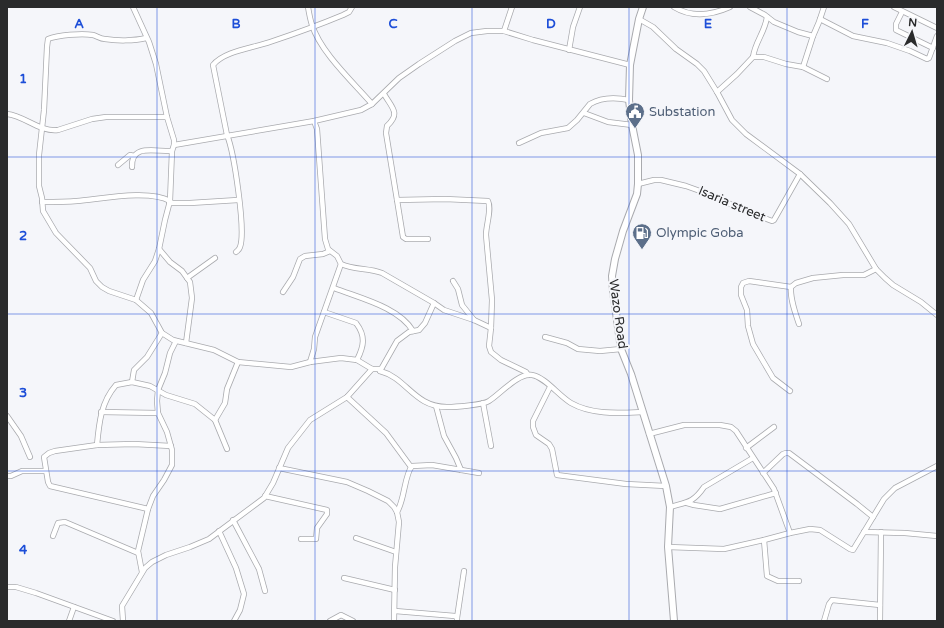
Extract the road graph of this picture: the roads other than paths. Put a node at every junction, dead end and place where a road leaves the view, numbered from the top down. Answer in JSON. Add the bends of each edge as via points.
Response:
{"nodes":[{"id":1,"x":134,"y":7,"type":"edge"},
{"id":2,"x":308,"y":7,"type":"edge"},
{"id":3,"x":352,"y":7,"type":"edge"},
{"id":4,"x":512,"y":7,"type":"edge"},
{"id":5,"x":580,"y":7,"type":"edge"},
{"id":6,"x":643,"y":7,"type":"edge"},
{"id":7,"x":674,"y":7,"type":"edge"},
{"id":8,"x":730,"y":7,"type":"edge"},
{"id":9,"x":751,"y":7,"type":"edge"},
{"id":10,"x":824,"y":7,"type":"edge"},
{"id":11,"x":894,"y":7,"type":"edge"},
{"id":12,"x":902,"y":12,"type":"junction"},
{"id":13,"x":767,"y":17,"type":"junction"},
{"id":14,"x":639,"y":19,"type":"junction"},
{"id":15,"x":820,"y":20,"type":"junction"},
{"id":16,"x":312,"y":26,"type":"junction"},
{"id":17,"x":937,"y":28,"type":"edge"},
{"id":18,"x":504,"y":31,"type":"junction"},
{"id":19,"x":812,"y":36,"type":"junction"},
{"id":20,"x":937,"y":36,"type":"edge"},
{"id":21,"x":146,"y":38,"type":"junction"},
{"id":22,"x":933,"y":48,"type":"junction"},
{"id":23,"x":568,"y":50,"type":"junction"},
{"id":24,"x":753,"y":57,"type":"junction"},
{"id":25,"x":630,"y":65,"type":"junction"},
{"id":26,"x":803,"y":67,"type":"junction"},
{"id":27,"x":827,"y":80,"type":"dead end"},
{"id":28,"x":717,"y":92,"type":"junction"},
{"id":29,"x":384,"y":94,"type":"junction"},
{"id":30,"x":629,"y":100,"type":"junction"},
{"id":31,"x":372,"y":104,"type":"junction"},
{"id":32,"x":584,"y":113,"type":"junction"},
{"id":33,"x":7,"y":114,"type":"edge"},
{"id":34,"x":167,"y":117,"type":"junction"},
{"id":35,"x":314,"y":120,"type":"junction"},
{"id":36,"x":632,"y":125,"type":"junction"},
{"id":37,"x":42,"y":128,"type":"junction"},
{"id":38,"x":227,"y":135,"type":"junction"},
{"id":39,"x":519,"y":143,"type":"dead end"},
{"id":40,"x":174,"y":145,"type":"junction"},
{"id":41,"x":172,"y":151,"type":"junction"},
{"id":42,"x":134,"y":156,"type":"junction"},
{"id":43,"x":118,"y":165,"type":"dead end"},
{"id":44,"x":132,"y":167,"type":"dead end"},
{"id":45,"x":800,"y":174,"type":"junction"},
{"id":46,"x":638,"y":184,"type":"junction"},
{"id":47,"x":238,"y":200,"type":"junction"},
{"id":48,"x":397,"y":200,"type":"junction"},
{"id":49,"x":42,"y":202,"type":"junction"},
{"id":50,"x":170,"y":202,"type":"junction"},
{"id":51,"x":428,"y":239,"type":"dead end"},
{"id":52,"x":159,"y":249,"type":"junction"},
{"id":53,"x":236,"y":252,"type":"dead end"},
{"id":54,"x":330,"y":252,"type":"junction"},
{"id":55,"x":215,"y":258,"type":"dead end"},
{"id":56,"x":341,"y":264,"type":"junction"},
{"id":57,"x":876,"y":269,"type":"junction"},
{"id":58,"x":187,"y":278,"type":"junction"},
{"id":59,"x":453,"y":281,"type":"dead end"},
{"id":60,"x":791,"y":287,"type":"junction"},
{"id":61,"x":334,"y":288,"type":"junction"},
{"id":62,"x":283,"y":292,"type":"dead end"},
{"id":63,"x":136,"y":300,"type":"junction"},
{"id":64,"x":434,"y":303,"type":"junction"},
{"id":65,"x":324,"y":312,"type":"junction"},
{"id":66,"x":937,"y":315,"type":"edge"},
{"id":67,"x":474,"y":320,"type":"junction"},
{"id":68,"x":799,"y":324,"type":"dead end"},
{"id":69,"x":491,"y":328,"type":"junction"},
{"id":70,"x":413,"y":331,"type":"junction"},
{"id":71,"x":162,"y":333,"type":"junction"},
{"id":72,"x":545,"y":337,"type":"dead end"},
{"id":73,"x":176,"y":341,"type":"junction"},
{"id":74,"x":186,"y":343,"type":"junction"},
{"id":75,"x":621,"y":349,"type":"junction"},
{"id":76,"x":358,"y":360,"type":"junction"},
{"id":77,"x":238,"y":362,"type":"junction"},
{"id":78,"x":310,"y":362,"type":"junction"},
{"id":79,"x":372,"y":369,"type":"junction"},
{"id":80,"x":380,"y":371,"type":"junction"},
{"id":81,"x":528,"y":375,"type":"junction"},
{"id":82,"x":132,"y":382,"type":"junction"},
{"id":83,"x":550,"y":387,"type":"junction"},
{"id":84,"x":158,"y":390,"type":"junction"},
{"id":85,"x":790,"y":391,"type":"dead end"},
{"id":86,"x":347,"y":396,"type":"junction"},
{"id":87,"x":483,"y":403,"type":"junction"},
{"id":88,"x":436,"y":406,"type":"junction"},
{"id":89,"x":102,"y":412,"type":"junction"},
{"id":90,"x":642,"y":412,"type":"junction"},
{"id":91,"x":158,"y":413,"type":"junction"},
{"id":92,"x":7,"y":416,"type":"edge"},
{"id":93,"x":215,"y":420,"type":"junction"},
{"id":94,"x":774,"y":427,"type":"dead end"},
{"id":95,"x":649,"y":434,"type":"junction"},
{"id":96,"x":97,"y":445,"type":"junction"},
{"id":97,"x":170,"y":446,"type":"junction"},
{"id":98,"x":491,"y":446,"type":"dead end"},
{"id":99,"x":746,"y":448,"type":"junction"},
{"id":100,"x":227,"y":449,"type":"dead end"},
{"id":101,"x":30,"y":457,"type":"dead end"},
{"id":102,"x":753,"y":458,"type":"junction"},
{"id":103,"x":937,"y":466,"type":"edge"},
{"id":104,"x":411,"y":467,"type":"junction"},
{"id":105,"x":279,"y":468,"type":"junction"},
{"id":106,"x":46,"y":470,"type":"junction"},
{"id":107,"x":461,"y":470,"type":"junction"},
{"id":108,"x":480,"y":473,"type":"dead end"},
{"id":109,"x":763,"y":473,"type":"junction"},
{"id":110,"x":7,"y":476,"type":"edge"},
{"id":111,"x":666,"y":486,"type":"junction"},
{"id":112,"x":776,"y":493,"type":"junction"},
{"id":113,"x":266,"y":496,"type":"junction"},
{"id":114,"x":687,"y":503,"type":"junction"},
{"id":115,"x":670,"y":507,"type":"junction"},
{"id":116,"x":148,"y":509,"type":"junction"},
{"id":117,"x":397,"y":512,"type":"junction"},
{"id":118,"x":873,"y":517,"type":"junction"},
{"id":119,"x":233,"y":520,"type":"junction"},
{"id":120,"x":219,"y":531,"type":"junction"},
{"id":121,"x":864,"y":532,"type":"junction"},
{"id":122,"x":881,"y":532,"type":"junction"},
{"id":123,"x":790,"y":533,"type":"junction"},
{"id":124,"x":53,"y":536,"type":"dead end"},
{"id":125,"x":937,"y":536,"type":"edge"},
{"id":126,"x":356,"y":538,"type":"dead end"},
{"id":127,"x":301,"y":539,"type":"dead end"},
{"id":128,"x":764,"y":540,"type":"junction"},
{"id":129,"x":668,"y":547,"type":"junction"},
{"id":130,"x":396,"y":552,"type":"junction"},
{"id":131,"x":138,"y":553,"type":"junction"},
{"id":132,"x":464,"y":571,"type":"dead end"},
{"id":133,"x":142,"y":572,"type":"junction"},
{"id":134,"x":344,"y":578,"type":"dead end"},
{"id":135,"x":799,"y":581,"type":"dead end"},
{"id":136,"x":7,"y":587,"type":"edge"},
{"id":137,"x":395,"y":590,"type":"junction"},
{"id":138,"x":265,"y":591,"type":"dead end"},
{"id":139,"x":880,"y":605,"type":"junction"},
{"id":140,"x":74,"y":607,"type":"junction"},
{"id":141,"x":395,"y":611,"type":"junction"},
{"id":142,"x":457,"y":619,"type":"edge"},
{"id":143,"x":70,"y":621,"type":"edge"},
{"id":144,"x":113,"y":621,"type":"edge"},
{"id":145,"x":123,"y":621,"type":"edge"},
{"id":146,"x":234,"y":621,"type":"edge"},
{"id":147,"x":330,"y":621,"type":"edge"},
{"id":148,"x":353,"y":621,"type":"edge"},
{"id":149,"x":394,"y":621,"type":"edge"},
{"id":150,"x":674,"y":621,"type":"edge"},
{"id":151,"x":824,"y":621,"type":"edge"},
{"id":152,"x":880,"y":621,"type":"edge"}],
"edges":[{"from":1,"to":21,"type":"street"},
{"from":2,"to":16,"type":"street"},
{"from":3,"to":16,"type":"street","via":[[349,12]]},
{"from":4,"to":18,"type":"street"},
{"from":5,"to":23,"type":"street"},
{"from":6,"to":14,"type":"main road","name":"Wazo Road"},
{"from":7,"to":8,"type":"street","via":[[684,12],[699,14],[714,13]]},
{"from":9,"to":13,"type":"street"},
{"from":10,"to":15,"type":"street"},
{"from":11,"to":12,"type":"street"},
{"from":12,"to":17,"type":"street"},
{"from":12,"to":22,"type":"street","via":[[896,30]]},
{"from":13,"to":19,"type":"street"},
{"from":13,"to":24,"type":"street"},
{"from":14,"to":25,"type":"main road","name":"Wazo Road"},
{"from":14,"to":28,"type":"street","via":[[653,27],[676,49],[697,64]]},
{"from":15,"to":19,"type":"street"},
{"from":15,"to":22,"type":"street","via":[[854,36],[887,43],[924,59],[929,58]]},
{"from":16,"to":31,"type":"street","via":[[330,57]]},
{"from":16,"to":38,"type":"street","via":[[217,59],[212,64]]},
{"from":18,"to":23,"type":"street"},
{"from":18,"to":29,"type":"street","via":[[471,33],[454,40],[399,78]]},
{"from":19,"to":26,"type":"street"},
{"from":20,"to":22,"type":"street"},
{"from":21,"to":34,"type":"street","via":[[156,64]]},
{"from":21,"to":37,"type":"street","via":[[110,40],[92,35],[58,35],[48,38]]},
{"from":23,"to":25,"type":"street"},
{"from":24,"to":26,"type":"street","via":[[764,57]]},
{"from":24,"to":28,"type":"street"},
{"from":25,"to":30,"type":"main road","name":"Wazo Road"},
{"from":26,"to":27,"type":"street"},
{"from":28,"to":45,"type":"street","via":[[732,120],[746,134]]},
{"from":29,"to":31,"type":"street"},
{"from":29,"to":48,"type":"street","via":[[395,116],[387,126],[386,133]]},
{"from":30,"to":32,"type":"street","via":[[609,97],[590,104]]},
{"from":30,"to":36,"type":"main road","name":"Wazo Road"},
{"from":31,"to":35,"type":"street","via":[[361,110]]},
{"from":32,"to":36,"type":"street","via":[[608,122]]},
{"from":32,"to":39,"type":"street","via":[[568,128],[541,133]]},
{"from":33,"to":37,"type":"street"},
{"from":34,"to":37,"type":"street","via":[[106,116],[58,130]]},
{"from":34,"to":40,"type":"street"},
{"from":35,"to":38,"type":"street"},
{"from":35,"to":54,"type":"street","via":[[317,129],[325,239]]},
{"from":36,"to":46,"type":"main road","name":"Wazo Road","via":[[638,154]]},
{"from":37,"to":49,"type":"street","via":[[39,186]]},
{"from":38,"to":40,"type":"street"},
{"from":38,"to":47,"type":"street","via":[[231,145]]},
{"from":40,"to":41,"type":"street"},
{"from":41,"to":42,"type":"street","via":[[143,150]]},
{"from":41,"to":50,"type":"street"},
{"from":42,"to":43,"type":"street","via":[[130,155]]},
{"from":42,"to":44,"type":"street"},
{"from":45,"to":46,"type":"street","name":"Isaria street","via":[[772,221],[680,184],[654,180]]},
{"from":45,"to":57,"type":"street","via":[[849,224]]},
{"from":46,"to":75,"type":"main road","name":"Wazo Road","via":[[612,276]]},
{"from":47,"to":50,"type":"street"},
{"from":47,"to":53,"type":"street","via":[[241,242],[240,249]]},
{"from":48,"to":51,"type":"street","via":[[403,237]]},
{"from":48,"to":69,"type":"street","via":[[488,201],[486,235],[492,300]]},
{"from":49,"to":50,"type":"street","via":[[149,196]]},
{"from":49,"to":63,"type":"street","via":[[43,211],[56,233],[90,268],[96,281],[109,291]]},
{"from":50,"to":52,"type":"street"},
{"from":52,"to":58,"type":"street"},
{"from":52,"to":63,"type":"street"},
{"from":54,"to":56,"type":"street","via":[[337,256]]},
{"from":54,"to":62,"type":"street","via":[[304,256],[300,259],[293,277]]},
{"from":55,"to":58,"type":"street"},
{"from":56,"to":61,"type":"street"},
{"from":56,"to":64,"type":"street","via":[[382,273]]},
{"from":57,"to":60,"type":"street","via":[[864,275],[813,278]]},
{"from":57,"to":66,"type":"street","via":[[893,285]]},
{"from":58,"to":74,"type":"street","via":[[192,298]]},
{"from":59,"to":67,"type":"street","via":[[462,305]]},
{"from":60,"to":68,"type":"street","via":[[792,304]]},
{"from":60,"to":85,"type":"street","via":[[749,281],[741,287],[753,344],[773,378]]},
{"from":61,"to":65,"type":"street"},
{"from":61,"to":70,"type":"street","via":[[382,306],[403,319]]},
{"from":63,"to":71,"type":"street","via":[[151,313]]},
{"from":64,"to":67,"type":"street","via":[[450,313]]},
{"from":64,"to":70,"type":"street","via":[[420,330]]},
{"from":65,"to":76,"type":"street","via":[[356,323],[360,327],[363,347]]},
{"from":65,"to":78,"type":"street"},
{"from":67,"to":69,"type":"street"},
{"from":69,"to":81,"type":"street","via":[[491,352]]},
{"from":70,"to":80,"type":"street","via":[[397,341]]},
{"from":71,"to":73,"type":"street"},
{"from":71,"to":82,"type":"street","via":[[134,370]]},
{"from":72,"to":75,"type":"street","via":[[578,349]]},
{"from":73,"to":74,"type":"street"},
{"from":73,"to":84,"type":"street"},
{"from":74,"to":77,"type":"street","via":[[214,350]]},
{"from":75,"to":90,"type":"main road","name":"Wazo Road"},
{"from":76,"to":78,"type":"street","via":[[341,358]]},
{"from":76,"to":79,"type":"street"},
{"from":77,"to":78,"type":"street","via":[[291,367]]},
{"from":77,"to":93,"type":"street","via":[[222,412]]},
{"from":79,"to":80,"type":"street"},
{"from":79,"to":86,"type":"street"},
{"from":80,"to":88,"type":"street","via":[[389,373],[422,401]]},
{"from":81,"to":83,"type":"street","via":[[538,377]]},
{"from":81,"to":87,"type":"street"},
{"from":82,"to":84,"type":"street"},
{"from":82,"to":89,"type":"street","via":[[116,385],[107,398]]},
{"from":83,"to":90,"type":"street","via":[[570,403],[585,410]]},
{"from":83,"to":111,"type":"street","via":[[533,421],[533,427],[536,435],[552,449],[557,475],[626,484]]},
{"from":84,"to":91,"type":"street"},
{"from":84,"to":93,"type":"street","via":[[195,404]]},
{"from":86,"to":104,"type":"street","via":[[386,433]]},
{"from":86,"to":105,"type":"street","via":[[305,424],[288,448]]},
{"from":87,"to":88,"type":"street"},
{"from":87,"to":98,"type":"street"},
{"from":88,"to":107,"type":"street","via":[[444,436]]},
{"from":89,"to":91,"type":"street"},
{"from":89,"to":96,"type":"street"},
{"from":90,"to":95,"type":"main road","name":"Wazo Road"},
{"from":91,"to":97,"type":"street"},
{"from":92,"to":101,"type":"street","via":[[21,436]]},
{"from":93,"to":100,"type":"street"},
{"from":94,"to":99,"type":"street"},
{"from":95,"to":99,"type":"street","via":[[684,425],[725,426],[736,431]]},
{"from":95,"to":111,"type":"main road","name":"Wazo Road"},
{"from":96,"to":97,"type":"street"},
{"from":96,"to":106,"type":"street","via":[[49,453],[44,457]]},
{"from":97,"to":116,"type":"street","via":[[171,466],[152,496]]},
{"from":99,"to":102,"type":"street"},
{"from":102,"to":109,"type":"street"},
{"from":102,"to":114,"type":"street","via":[[704,487]]},
{"from":103,"to":118,"type":"street","via":[[895,488],[884,499]]},
{"from":104,"to":107,"type":"street","via":[[432,465]]},
{"from":104,"to":117,"type":"street"},
{"from":105,"to":113,"type":"street"},
{"from":105,"to":117,"type":"street","via":[[347,482],[388,501]]},
{"from":106,"to":110,"type":"street","via":[[22,471]]},
{"from":106,"to":116,"type":"street","via":[[51,487]]},
{"from":107,"to":108,"type":"street"},
{"from":109,"to":112,"type":"street"},
{"from":109,"to":118,"type":"street","via":[[783,454],[789,454]]},
{"from":111,"to":115,"type":"main road","name":"Wazo Road"},
{"from":112,"to":114,"type":"street","via":[[720,509]]},
{"from":112,"to":123,"type":"street"},
{"from":113,"to":119,"type":"street"},
{"from":113,"to":127,"type":"street","via":[[327,510],[317,528],[316,539]]},
{"from":114,"to":115,"type":"street"},
{"from":115,"to":129,"type":"main road","name":"Wazo Road"},
{"from":116,"to":131,"type":"street"},
{"from":117,"to":130,"type":"street","via":[[399,522]]},
{"from":118,"to":121,"type":"street"},
{"from":119,"to":120,"type":"street"},
{"from":119,"to":138,"type":"street","via":[[259,569]]},
{"from":120,"to":133,"type":"street","via":[[197,545],[159,558]]},
{"from":120,"to":146,"type":"street","via":[[236,568],[244,594],[241,608]]},
{"from":121,"to":122,"type":"street"},
{"from":121,"to":123,"type":"street","via":[[852,550],[820,530]]},
{"from":122,"to":125,"type":"street"},
{"from":122,"to":139,"type":"street"},
{"from":123,"to":128,"type":"street"},
{"from":124,"to":131,"type":"street","via":[[58,523],[65,522]]},
{"from":126,"to":130,"type":"street"},
{"from":128,"to":129,"type":"street","via":[[724,549]]},
{"from":128,"to":135,"type":"street","via":[[767,576],[778,581]]},
{"from":129,"to":150,"type":"main road","name":"Wazo Road"},
{"from":130,"to":137,"type":"street"},
{"from":131,"to":133,"type":"street"},
{"from":132,"to":142,"type":"street"},
{"from":133,"to":145,"type":"street","via":[[122,606]]},
{"from":134,"to":137,"type":"street"},
{"from":136,"to":140,"type":"street","via":[[26,590]]},
{"from":137,"to":141,"type":"street"},
{"from":139,"to":151,"type":"street","via":[[832,600]]},
{"from":139,"to":152,"type":"street"},
{"from":140,"to":143,"type":"street"},
{"from":140,"to":144,"type":"street"},
{"from":141,"to":142,"type":"street","via":[[455,616]]},
{"from":141,"to":149,"type":"street"},
{"from":147,"to":148,"type":"street","via":[[341,615]]}]}
